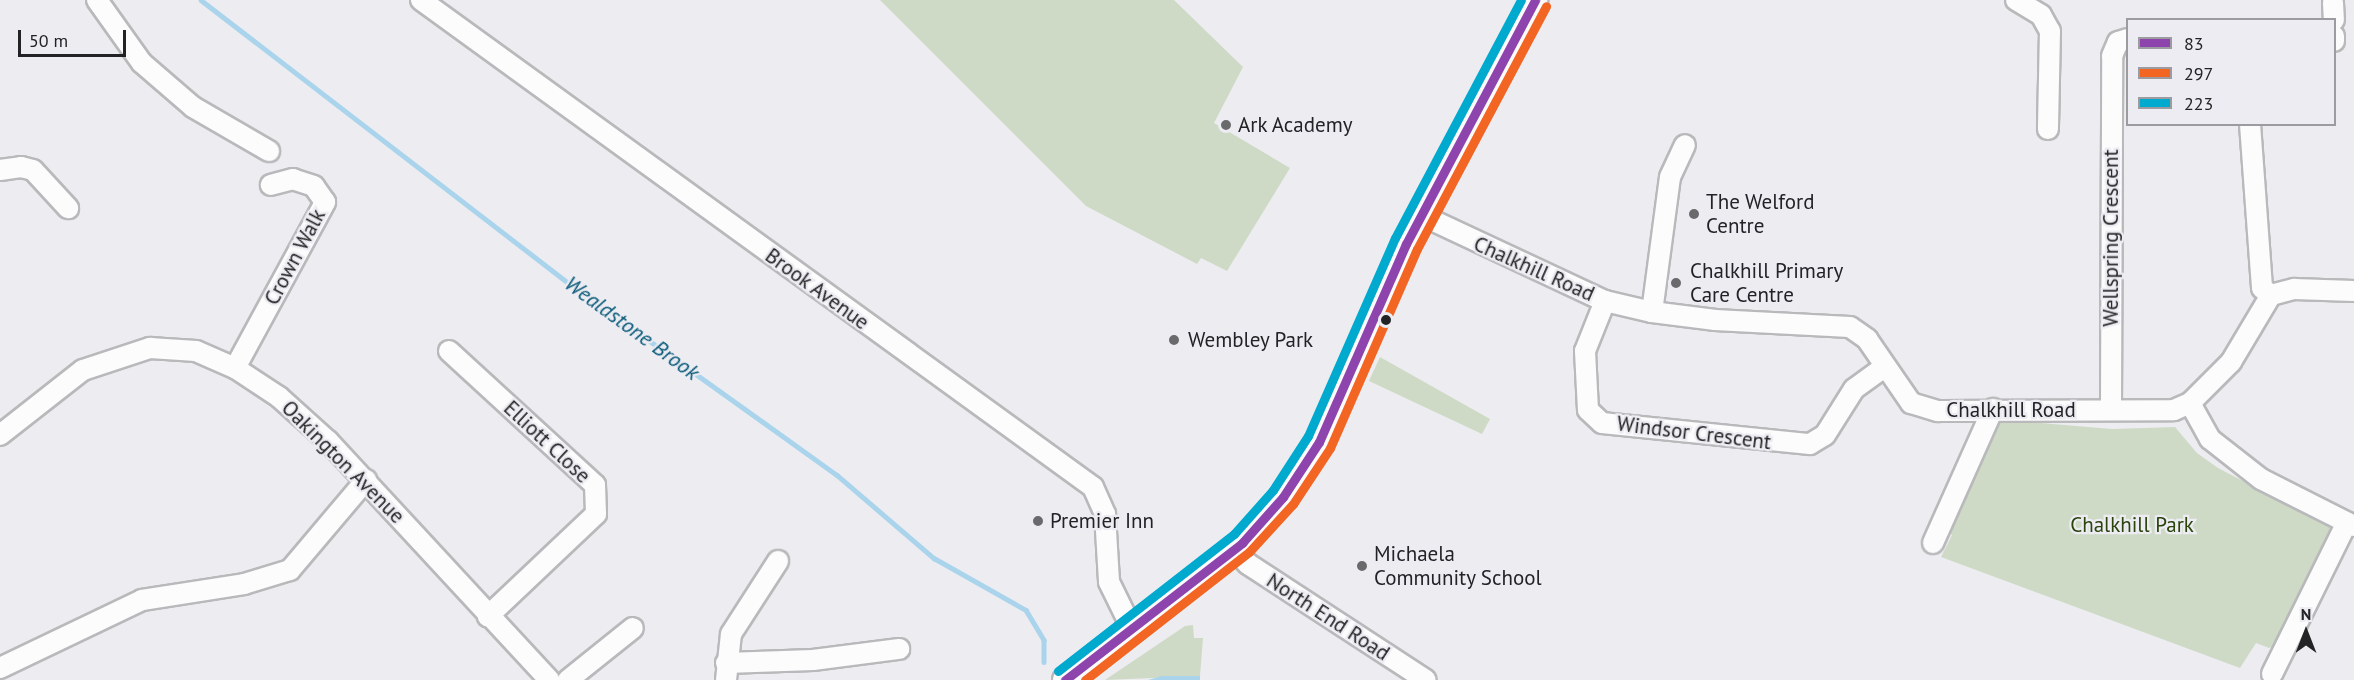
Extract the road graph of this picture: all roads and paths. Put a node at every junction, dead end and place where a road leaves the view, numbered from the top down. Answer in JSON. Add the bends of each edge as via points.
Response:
{"nodes":[{"id":1,"x":97,"y":0,"type":"edge"},
{"id":2,"x":421,"y":0,"type":"edge"},
{"id":3,"x":1535,"y":0,"type":"edge"},
{"id":4,"x":2016,"y":0,"type":"edge"},
{"id":5,"x":2126,"y":39,"type":"edge"},
{"id":6,"x":2250,"y":126,"type":"edge"},
{"id":7,"x":2048,"y":129,"type":"dead end"},
{"id":8,"x":1685,"y":145,"type":"dead end"},
{"id":9,"x":269,"y":151,"type":"dead end"},
{"id":10,"x":0,"y":170,"type":"edge"},
{"id":11,"x":271,"y":185,"type":"dead end"},
{"id":12,"x":68,"y":208,"type":"dead end"},
{"id":13,"x":1421,"y":215,"type":"junction"},
{"id":14,"x":2354,"y":291,"type":"edge"},
{"id":15,"x":2271,"y":295,"type":"junction"},
{"id":16,"x":1605,"y":301,"type":"junction"},
{"id":17,"x":1652,"y":312,"type":"junction"},
{"id":18,"x":450,"y":351,"type":"dead end"},
{"id":19,"x":235,"y":368,"type":"junction"},
{"id":20,"x":1883,"y":368,"type":"junction"},
{"id":21,"x":2190,"y":403,"type":"junction"},
{"id":22,"x":1993,"y":409,"type":"junction"},
{"id":23,"x":2111,"y":410,"type":"junction"},
{"id":24,"x":0,"y":435,"type":"edge"},
{"id":25,"x":366,"y":480,"type":"junction"},
{"id":26,"x":2350,"y":524,"type":"edge"},
{"id":27,"x":1933,"y":543,"type":"dead end"},
{"id":28,"x":1240,"y":551,"type":"junction"},
{"id":29,"x":778,"y":561,"type":"dead end"},
{"id":30,"x":488,"y":616,"type":"junction"},
{"id":31,"x":633,"y":628,"type":"dead end"},
{"id":32,"x":1132,"y":629,"type":"junction"},
{"id":33,"x":899,"y":649,"type":"dead end"},
{"id":34,"x":0,"y":668,"type":"edge"},
{"id":35,"x":726,"y":671,"type":"edge"},
{"id":36,"x":2272,"y":674,"type":"dead end"},
{"id":37,"x":549,"y":680,"type":"edge"},
{"id":38,"x":568,"y":680,"type":"edge"},
{"id":39,"x":1065,"y":680,"type":"edge"},
{"id":40,"x":1426,"y":680,"type":"edge"}],
"edges":[{"from":1,"to":9,"type":"street","via":[[142,63],[193,107]]},
{"from":2,"to":32,"type":"street","name":"Brook Avenue","via":[[1093,487],[1105,514],[1109,582]]},
{"from":3,"to":13,"type":"main road"},
{"from":4,"to":7,"type":"street","via":[[2041,15],[2050,31]]},
{"from":5,"to":23,"type":"street","name":"Wellspring Crescent","via":[[2118,42],[2112,56]]},
{"from":6,"to":15,"type":"street","via":[[2262,288]]},
{"from":8,"to":17,"type":"street","via":[[1670,177]]},
{"from":10,"to":12,"type":"street","via":[[21,166],[33,170]]},
{"from":11,"to":19,"type":"street","name":"Crown Walk","via":[[293,179],[314,186],[325,202]]},
{"from":13,"to":16,"type":"street","name":"Chalkhill Road"},
{"from":13,"to":28,"type":"main road","via":[[1319,442]]},
{"from":14,"to":15,"type":"street","via":[[2294,289]]},
{"from":15,"to":21,"type":"street","via":[[2230,362]]},
{"from":16,"to":17,"type":"street","name":"Chalkhill Road"},
{"from":16,"to":20,"type":"street","name":"Windsor Crescent","via":[[1585,351],[1588,410],[1602,423],[1810,444],[1825,435],[1854,389]]},
{"from":17,"to":20,"type":"street","name":"Chalkhill Road","via":[[1715,320],[1850,327],[1866,339]]},
{"from":18,"to":30,"type":"street","name":"Elliott Close","via":[[595,485],[596,514]]},
{"from":19,"to":24,"type":"street","name":"Oakington Avenue","via":[[196,351],[150,348],[83,370]]},
{"from":19,"to":25,"type":"street","name":"Oakington Avenue","via":[[279,397]]},
{"from":20,"to":22,"type":"street","name":"Chalkhill Road","via":[[1911,403],[1938,411]]},
{"from":21,"to":23,"type":"street","name":"Chalkhill Road","via":[[2174,410]]},
{"from":21,"to":26,"type":"street","via":[[2210,439],[2261,479]]},
{"from":22,"to":23,"type":"street","name":"Chalkhill Road"},
{"from":22,"to":27,"type":"street"},
{"from":25,"to":30,"type":"street","name":"Oakington Avenue"},
{"from":25,"to":34,"type":"street","via":[[290,570],[244,584],[142,600]]},
{"from":26,"to":36,"type":"street"},
{"from":28,"to":32,"type":"main road"},
{"from":28,"to":40,"type":"street","name":"North End Road"},
{"from":29,"to":35,"type":"street","via":[[731,634]]},
{"from":30,"to":37,"type":"street","name":"Oakington Avenue"},
{"from":31,"to":38,"type":"street"},
{"from":32,"to":39,"type":"main road"},
{"from":33,"to":35,"type":"street"}]}
